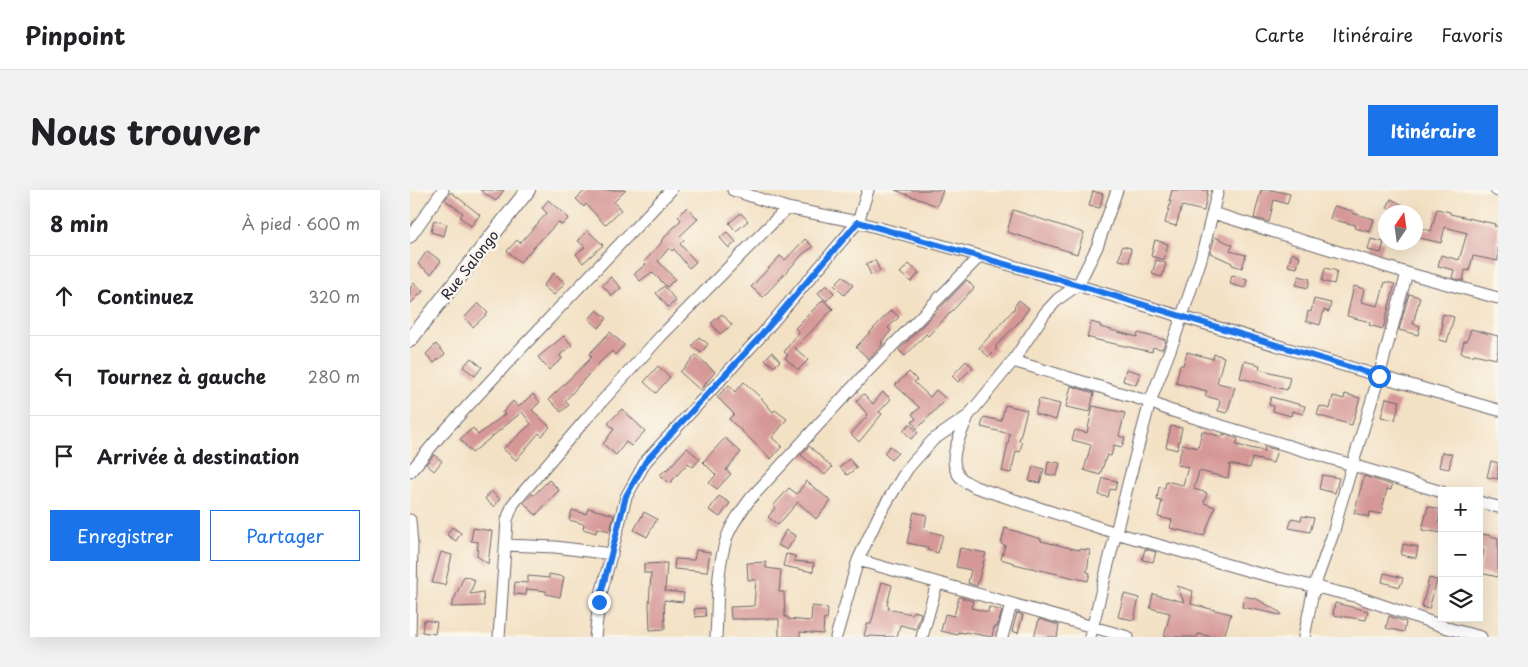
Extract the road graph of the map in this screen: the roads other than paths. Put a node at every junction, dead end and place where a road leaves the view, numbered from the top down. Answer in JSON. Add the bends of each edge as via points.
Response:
{"nodes":[{"id":1,"x":443,"y":190,"type":"edge"},
{"id":2,"x":528,"y":190,"type":"edge"},
{"id":3,"x":671,"y":190,"type":"edge"},
{"id":4,"x":732,"y":190,"type":"edge"},
{"id":5,"x":868,"y":190,"type":"edge"},
{"id":6,"x":1117,"y":190,"type":"edge"},
{"id":7,"x":1218,"y":190,"type":"edge"},
{"id":8,"x":787,"y":208,"type":"junction"},
{"id":9,"x":1213,"y":213,"type":"junction"},
{"id":10,"x":858,"y":222,"type":"junction"},
{"id":11,"x":410,"y":237,"type":"edge"},
{"id":12,"x":980,"y":256,"type":"junction"},
{"id":13,"x":1407,"y":273,"type":"junction"},
{"id":14,"x":1078,"y":285,"type":"junction"},
{"id":15,"x":1498,"y":298,"type":"edge"},
{"id":16,"x":1182,"y":316,"type":"junction"},
{"id":17,"x":410,"y":340,"type":"edge"},
{"id":18,"x":1013,"y":361,"type":"junction"},
{"id":19,"x":1379,"y":376,"type":"junction"},
{"id":20,"x":1150,"y":402,"type":"junction"},
{"id":21,"x":1498,"y":410,"type":"edge"},
{"id":22,"x":968,"y":416,"type":"junction"},
{"id":23,"x":1352,"y":466,"type":"junction"},
{"id":24,"x":410,"y":472,"type":"edge"},
{"id":25,"x":1438,"y":491,"type":"edge"},
{"id":26,"x":1483,"y":503,"type":"edge"},
{"id":27,"x":1498,"y":507,"type":"edge"},
{"id":28,"x":410,"y":520,"type":"edge"},
{"id":29,"x":1116,"y":533,"type":"junction"},
{"id":30,"x":505,"y":545,"type":"junction"},
{"id":31,"x":612,"y":554,"type":"junction"},
{"id":32,"x":858,"y":560,"type":"junction"},
{"id":33,"x":937,"y":584,"type":"junction"},
{"id":34,"x":1314,"y":587,"type":"junction"},
{"id":35,"x":1011,"y":604,"type":"junction"},
{"id":36,"x":1091,"y":632,"type":"edge"},
{"id":37,"x":410,"y":637,"type":"edge"},
{"id":38,"x":499,"y":637,"type":"edge"},
{"id":39,"x":596,"y":637,"type":"edge"},
{"id":40,"x":716,"y":637,"type":"edge"},
{"id":41,"x":836,"y":637,"type":"edge"},
{"id":42,"x":922,"y":637,"type":"edge"},
{"id":43,"x":1002,"y":637,"type":"edge"},
{"id":44,"x":1128,"y":637,"type":"edge"},
{"id":45,"x":1304,"y":637,"type":"edge"},
{"id":46,"x":1481,"y":637,"type":"edge"}],
"edges":[{"from":1,"to":11,"type":"street"},
{"from":2,"to":17,"type":"street","name":"Rue Salongo"},
{"from":3,"to":24,"type":"street","via":[[510,360]]},
{"from":4,"to":8,"type":"street"},
{"from":5,"to":10,"type":"street"},
{"from":6,"to":14,"type":"street","via":[[1097,247]]},
{"from":7,"to":9,"type":"street"},
{"from":8,"to":10,"type":"street"},
{"from":8,"to":30,"type":"street","via":[[661,336],[513,504],[507,520]]},
{"from":9,"to":13,"type":"street"},
{"from":9,"to":16,"type":"street"},
{"from":10,"to":12,"type":"street"},
{"from":10,"to":31,"type":"street","via":[[759,338],[646,461],[626,496]]},
{"from":12,"to":14,"type":"street"},
{"from":12,"to":40,"type":"street","via":[[857,382],[737,516],[727,536],[721,560]]},
{"from":13,"to":15,"type":"street"},
{"from":13,"to":19,"type":"street"},
{"from":14,"to":16,"type":"street"},
{"from":14,"to":18,"type":"street","via":[[1045,313]]},
{"from":16,"to":19,"type":"street"},
{"from":16,"to":20,"type":"street"},
{"from":18,"to":20,"type":"street"},
{"from":18,"to":22,"type":"street"},
{"from":19,"to":21,"type":"street"},
{"from":19,"to":23,"type":"street"},
{"from":20,"to":23,"type":"street"},
{"from":20,"to":29,"type":"street"},
{"from":22,"to":29,"type":"street","via":[[954,457],[954,469],[962,479],[975,487]]},
{"from":22,"to":32,"type":"street","via":[[932,440],[908,468],[879,515]]},
{"from":23,"to":25,"type":"street"},
{"from":23,"to":34,"type":"street"},
{"from":26,"to":27,"type":"street"},
{"from":28,"to":37,"type":"street"},
{"from":29,"to":34,"type":"street"},
{"from":29,"to":36,"type":"street"},
{"from":30,"to":31,"type":"street","via":[[555,546]]},
{"from":30,"to":38,"type":"street"},
{"from":31,"to":39,"type":"street","via":[[599,602]]},
{"from":32,"to":33,"type":"street"},
{"from":32,"to":41,"type":"street"},
{"from":33,"to":35,"type":"street"},
{"from":33,"to":42,"type":"street"},
{"from":34,"to":45,"type":"street"},
{"from":34,"to":46,"type":"street","via":[[1358,597]]},
{"from":35,"to":36,"type":"street"},
{"from":35,"to":43,"type":"street"},
{"from":36,"to":44,"type":"street"}]}
